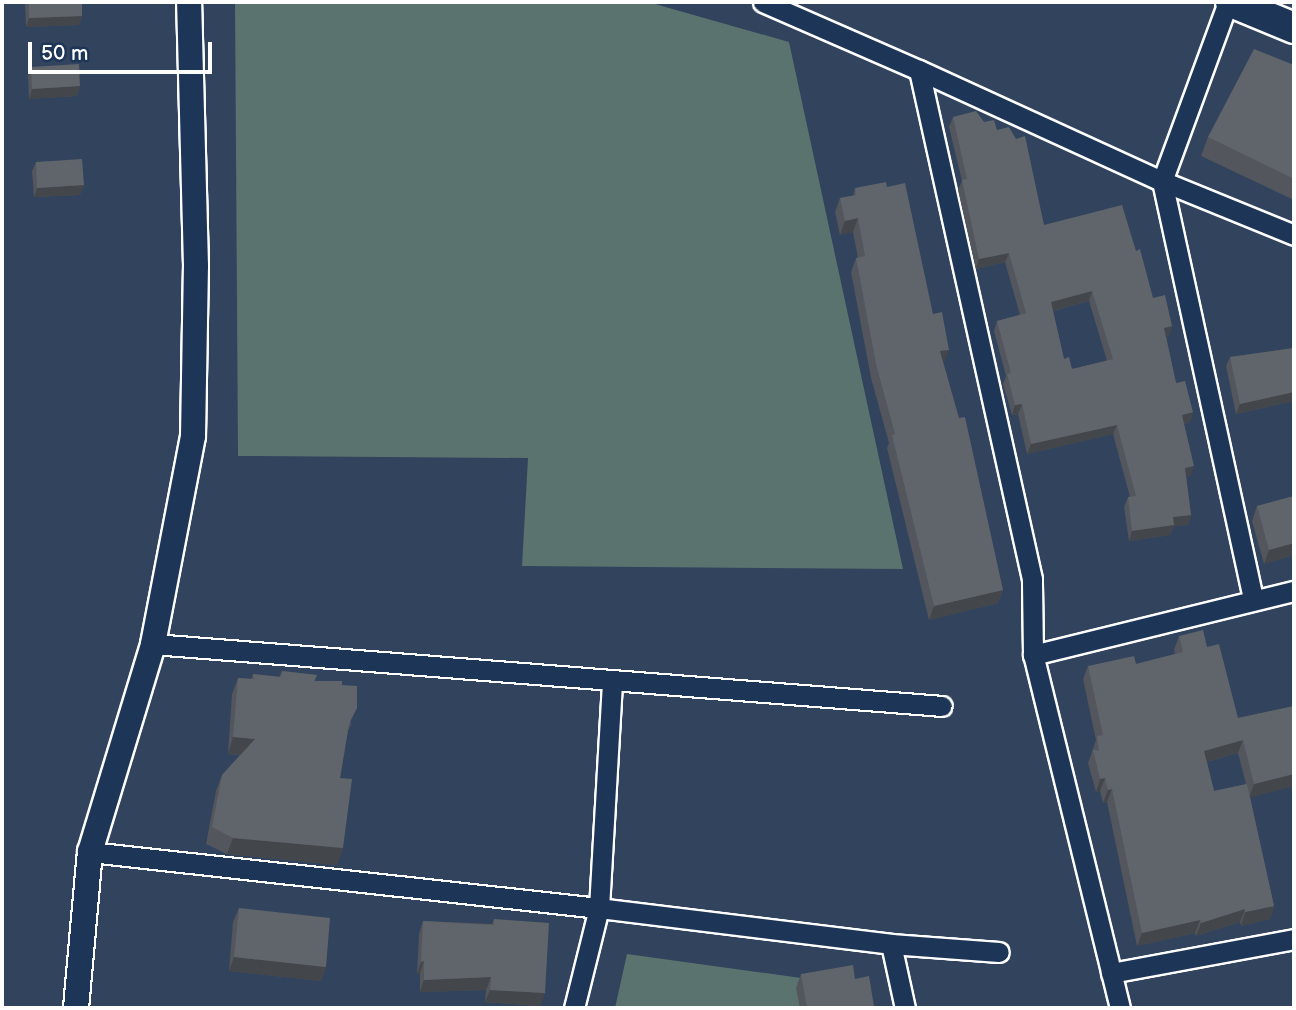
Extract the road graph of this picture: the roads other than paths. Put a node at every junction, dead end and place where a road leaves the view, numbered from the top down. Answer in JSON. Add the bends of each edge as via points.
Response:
{"nodes":[{"id":1,"x":189,"y":2,"type":"edge"},
{"id":2,"x":763,"y":2,"type":"edge"},
{"id":3,"x":1230,"y":2,"type":"edge"},
{"id":4,"x":1294,"y":28,"type":"edge"},
{"id":5,"x":919,"y":70,"type":"junction"},
{"id":6,"x":1162,"y":181,"type":"junction"},
{"id":7,"x":1294,"y":235,"type":"edge"},
{"id":8,"x":1294,"y":591,"type":"edge"},
{"id":9,"x":1253,"y":600,"type":"junction"},
{"id":10,"x":153,"y":644,"type":"junction"},
{"id":11,"x":1033,"y":655,"type":"junction"},
{"id":12,"x":612,"y":682,"type":"junction"},
{"id":13,"x":942,"y":706,"type":"dead end"},
{"id":14,"x":90,"y":852,"type":"junction"},
{"id":15,"x":599,"y":908,"type":"junction"},
{"id":16,"x":1294,"y":939,"type":"edge"},
{"id":17,"x":891,"y":944,"type":"junction"},
{"id":18,"x":999,"y":953,"type":"dead end"},
{"id":19,"x":1111,"y":973,"type":"junction"},
{"id":20,"x":76,"y":1008,"type":"edge"},
{"id":21,"x":574,"y":1008,"type":"edge"},
{"id":22,"x":905,"y":1008,"type":"edge"},
{"id":23,"x":1120,"y":1008,"type":"edge"}],
"edges":[{"from":1,"to":10,"type":"street","via":[[195,265],[193,436]]},
{"from":2,"to":5,"type":"street"},
{"from":3,"to":4,"type":"main road"},
{"from":3,"to":6,"type":"street"},
{"from":5,"to":6,"type":"street"},
{"from":5,"to":11,"type":"street","via":[[1029,566]]},
{"from":6,"to":7,"type":"street"},
{"from":6,"to":9,"type":"street"},
{"from":8,"to":9,"type":"street"},
{"from":9,"to":11,"type":"street"},
{"from":10,"to":12,"type":"street"},
{"from":10,"to":14,"type":"street"},
{"from":11,"to":19,"type":"street"},
{"from":12,"to":13,"type":"street"},
{"from":12,"to":15,"type":"street"},
{"from":14,"to":15,"type":"street"},
{"from":14,"to":20,"type":"street"},
{"from":15,"to":17,"type":"street"},
{"from":15,"to":21,"type":"street"},
{"from":16,"to":19,"type":"street"},
{"from":17,"to":18,"type":"street"},
{"from":17,"to":22,"type":"street"},
{"from":19,"to":23,"type":"street"}]}
